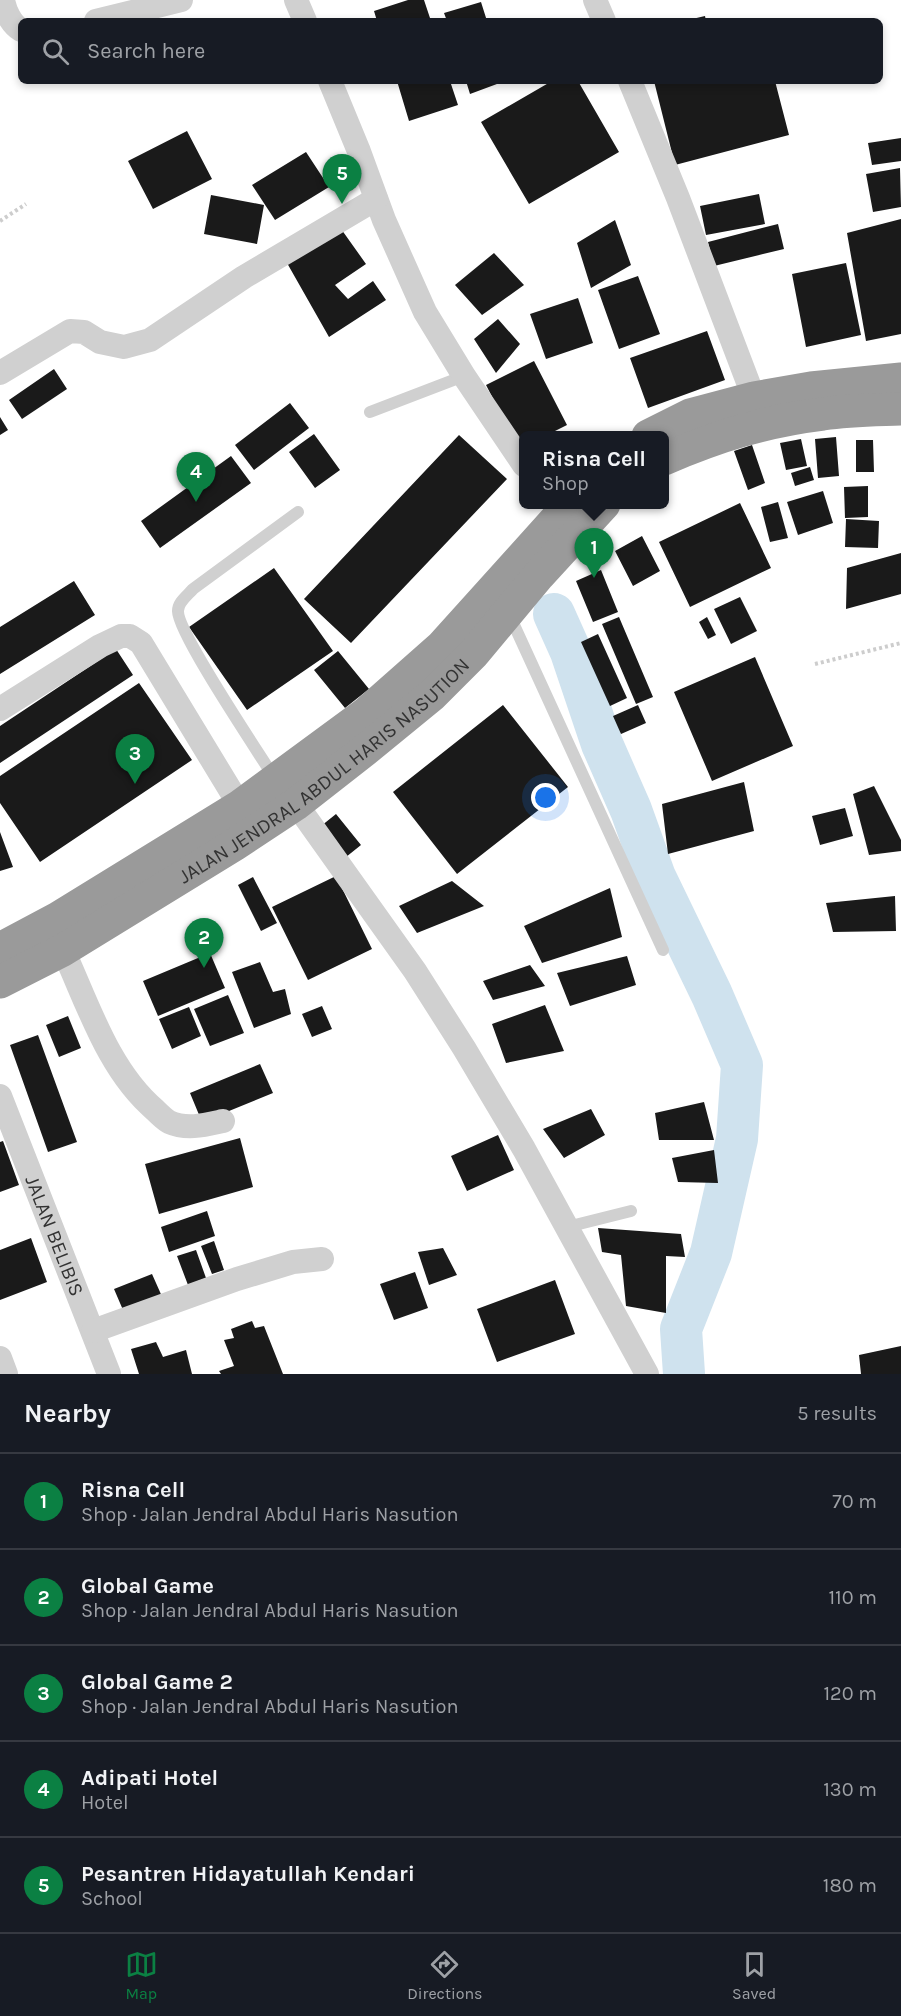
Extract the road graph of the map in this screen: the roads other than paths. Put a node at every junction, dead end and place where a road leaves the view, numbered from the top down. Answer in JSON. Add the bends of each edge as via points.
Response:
{"nodes":[{"id":1,"x":3,"y":0,"type":"edge"},
{"id":2,"x":181,"y":0,"type":"edge"},
{"id":3,"x":296,"y":0,"type":"edge"},
{"id":4,"x":595,"y":0,"type":"edge"},
{"id":5,"x":108,"y":18,"type":"edge"},
{"id":6,"x":304,"y":18,"type":"edge"},
{"id":7,"x":603,"y":18,"type":"edge"},
{"id":8,"x":18,"y":28,"type":"edge"},
{"id":9,"x":331,"y":84,"type":"edge"},
{"id":10,"x":631,"y":84,"type":"edge"},
{"id":11,"x":376,"y":199,"type":"junction"},
{"id":12,"x":0,"y":372,"type":"edge"},
{"id":13,"x":464,"y":376,"type":"junction"},
{"id":14,"x":901,"y":380,"type":"edge"},
{"id":15,"x":754,"y":398,"type":"junction"},
{"id":16,"x":901,"y":409,"type":"edge"},
{"id":17,"x":370,"y":412,"type":"dead end"},
{"id":18,"x":657,"y":431,"type":"edge"},
{"id":19,"x":669,"y":457,"type":"edge"},
{"id":20,"x":519,"y":458,"type":"edge"},
{"id":21,"x":584,"y":509,"type":"edge"},
{"id":22,"x":298,"y":512,"type":"dead end"},
{"id":23,"x":565,"y":514,"type":"edge"},
{"id":24,"x":509,"y":613,"type":"junction"},
{"id":25,"x":0,"y":709,"type":"edge"},
{"id":26,"x":286,"y":792,"type":"junction"},
{"id":27,"x":240,"y":806,"type":"junction"},
{"id":28,"x":124,"y":896,"type":"junction"},
{"id":29,"x":0,"y":949,"type":"edge"},
{"id":30,"x":63,"y":950,"type":"junction"},
{"id":31,"x":663,"y":950,"type":"dead end"},
{"id":32,"x":0,"y":982,"type":"edge"},
{"id":33,"x":0,"y":1096,"type":"edge"},
{"id":34,"x":223,"y":1121,"type":"dead end"},
{"id":35,"x":631,"y":1211,"type":"dead end"},
{"id":36,"x":567,"y":1227,"type":"junction"},
{"id":37,"x":322,"y":1259,"type":"dead end"},
{"id":38,"x":93,"y":1331,"type":"junction"},
{"id":39,"x":109,"y":1374,"type":"edge"},
{"id":40,"x":648,"y":1374,"type":"edge"}],
"edges":[{"from":1,"to":8,"type":"street"},
{"from":2,"to":5,"type":"street"},
{"from":3,"to":6,"type":"street"},
{"from":4,"to":7,"type":"street"},
{"from":9,"to":11,"type":"street"},
{"from":10,"to":15,"type":"street"},
{"from":11,"to":12,"type":"street","via":[[244,277],[150,340],[124,347],[100,342],[84,332],[70,331]]},
{"from":11,"to":13,"type":"street","via":[[425,312]]},
{"from":13,"to":17,"type":"lane"},
{"from":13,"to":20,"type":"street"},
{"from":14,"to":15,"type":"highway"},
{"from":15,"to":18,"type":"highway","via":[[690,416]]},
{"from":16,"to":19,"type":"highway","via":[[824,413],[762,424],[709,439]]},
{"from":21,"to":23,"type":"highway","name":"JALAN JENDRAL ABDUL HARIS NASUTION"},
{"from":22,"to":26,"type":"lane","via":[[193,590],[177,609],[195,651]]},
{"from":23,"to":24,"type":"highway","name":"JALAN JENDRAL ABDUL HARIS NASUTION","via":[[539,574]]},
{"from":23,"to":26,"type":"highway","name":"JALAN JENDRAL ABDUL HARIS NASUTION","via":[[434,654],[365,714]]},
{"from":24,"to":26,"type":"highway","name":"JALAN JENDRAL ABDUL HARIS NASUTION","via":[[431,696]]},
{"from":24,"to":31,"type":"lane"},
{"from":25,"to":27,"type":"street","via":[[100,646],[130,636],[141,642]]},
{"from":26,"to":27,"type":"highway","name":"JALAN JENDRAL ABDUL HARIS NASUTION"},
{"from":26,"to":28,"type":"highway","name":"JALAN JENDRAL ABDUL HARIS NASUTION","via":[[234,845]]},
{"from":26,"to":36,"type":"street","via":[[415,971]]},
{"from":27,"to":28,"type":"highway","name":"JALAN JENDRAL ABDUL HARIS NASUTION"},
{"from":28,"to":29,"type":"highway","name":"JALAN JENDRAL ABDUL HARIS NASUTION","via":[[58,918]]},
{"from":28,"to":30,"type":"highway","name":"JALAN JENDRAL ABDUL HARIS NASUTION"},
{"from":30,"to":32,"type":"highway","name":"JALAN JENDRAL ABDUL HARIS NASUTION"},
{"from":30,"to":34,"type":"street","via":[[105,1043],[146,1102],[168,1122],[193,1127]]},
{"from":33,"to":38,"type":"street","name":"JALAN BELIBIS"},
{"from":35,"to":36,"type":"lane"},
{"from":36,"to":40,"type":"street"},
{"from":37,"to":38,"type":"street","via":[[293,1262],[237,1279]]},
{"from":38,"to":39,"type":"street","name":"JALAN BELIBIS"}]}
